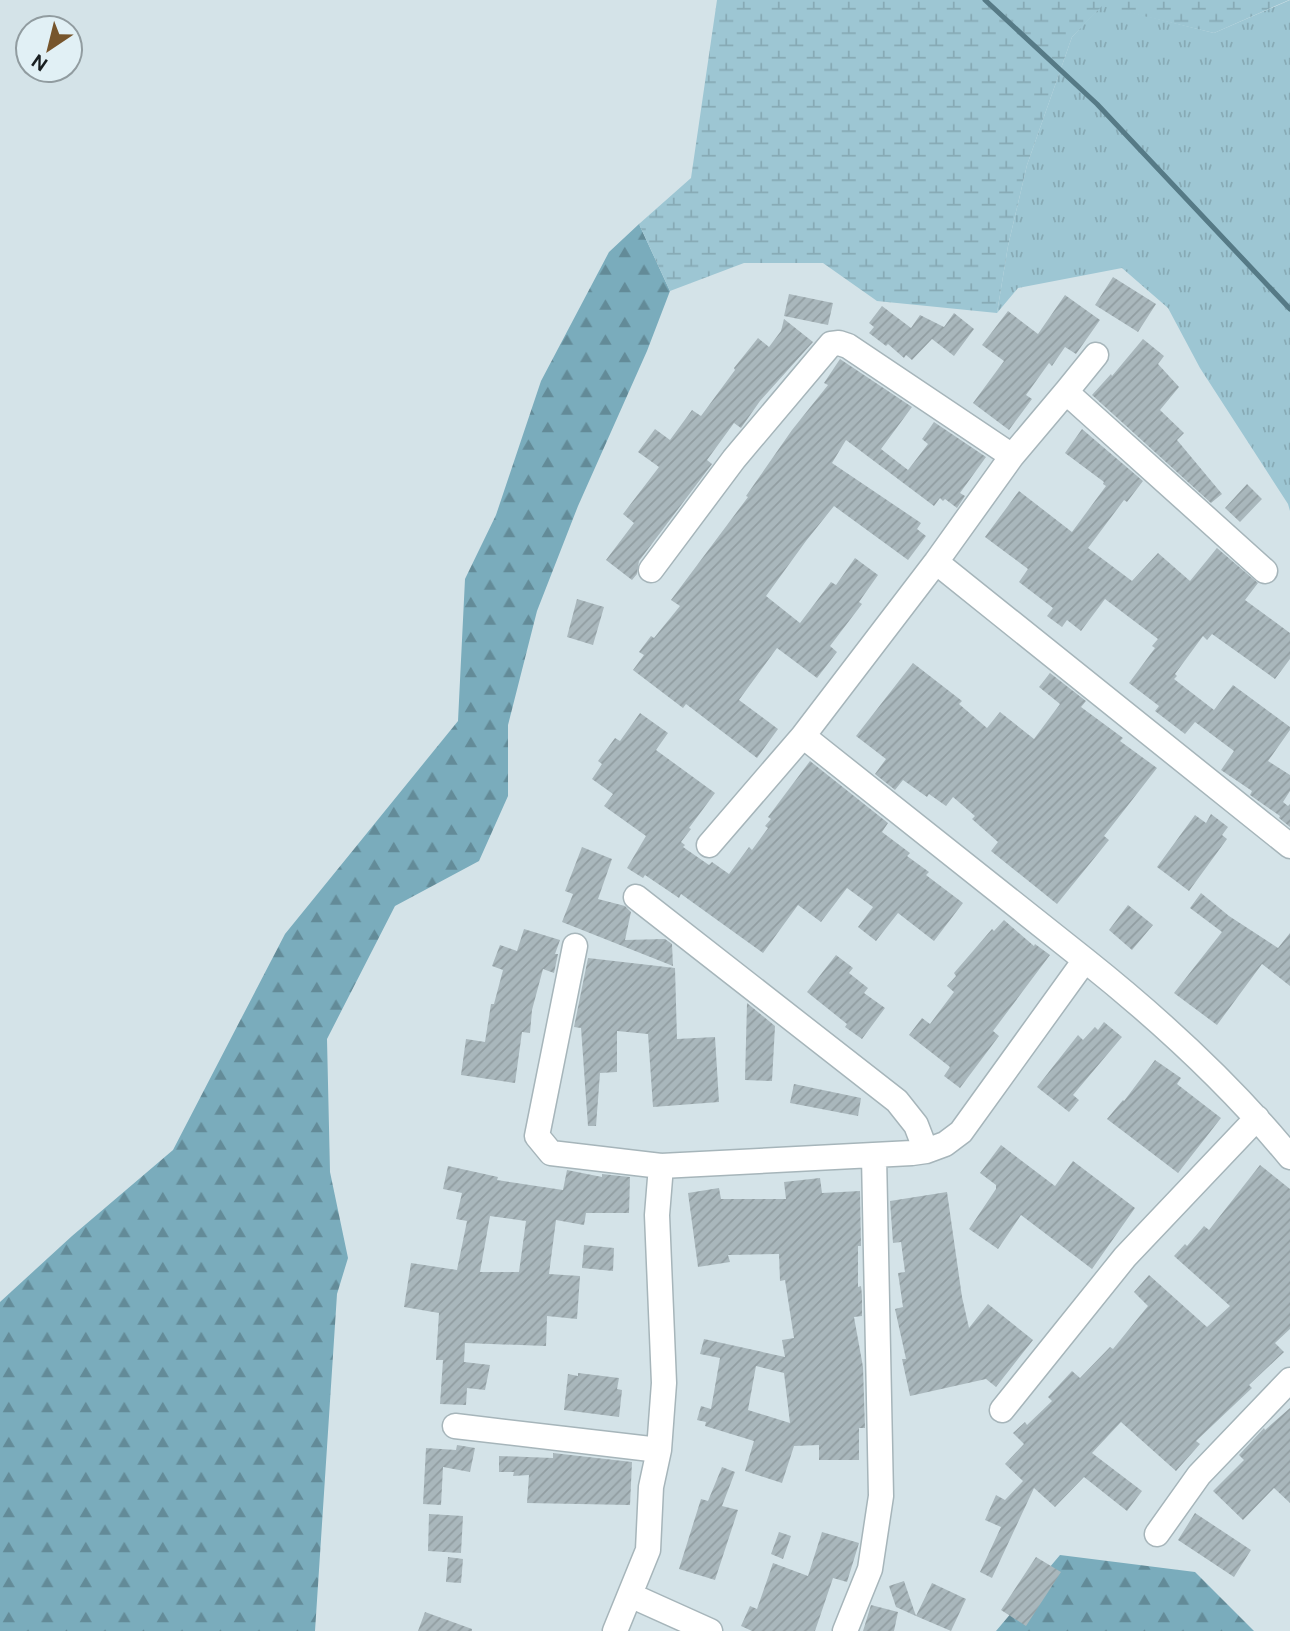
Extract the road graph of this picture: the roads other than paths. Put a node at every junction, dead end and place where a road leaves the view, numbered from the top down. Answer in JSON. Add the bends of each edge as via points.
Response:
{"nodes":[{"id":1,"x":1096,"y":355,"type":"dead end"},
{"id":2,"x":1066,"y":392,"type":"junction"},
{"id":3,"x":1012,"y":456,"type":"junction"},
{"id":4,"x":936,"y":562,"type":"junction"},
{"id":5,"x":651,"y":570,"type":"dead end"},
{"id":6,"x":1265,"y":571,"type":"dead end"},
{"id":7,"x":803,"y":736,"type":"junction"},
{"id":8,"x":709,"y":845,"type":"dead end"},
{"id":9,"x":1290,"y":846,"type":"edge"},
{"id":10,"x":636,"y":897,"type":"dead end"},
{"id":11,"x":575,"y":946,"type":"dead end"},
{"id":12,"x":1085,"y":960,"type":"junction"},
{"id":13,"x":1257,"y":1118,"type":"junction"},
{"id":14,"x":926,"y":1151,"type":"junction"},
{"id":15,"x":874,"y":1156,"type":"junction"},
{"id":16,"x":1290,"y":1157,"type":"edge"},
{"id":17,"x":661,"y":1166,"type":"junction"},
{"id":18,"x":1290,"y":1380,"type":"edge"},
{"id":19,"x":1002,"y":1410,"type":"dead end"},
{"id":20,"x":455,"y":1426,"type":"dead end"},
{"id":21,"x":659,"y":1450,"type":"junction"},
{"id":22,"x":1157,"y":1534,"type":"dead end"},
{"id":23,"x":630,"y":1595,"type":"junction"},
{"id":24,"x":615,"y":1631,"type":"edge"},
{"id":25,"x":710,"y":1631,"type":"edge"},
{"id":26,"x":845,"y":1631,"type":"edge"}],
"edges":[{"from":1,"to":2,"type":"street"},
{"from":2,"to":3,"type":"street"},
{"from":2,"to":6,"type":"street"},
{"from":3,"to":4,"type":"street"},
{"from":3,"to":5,"type":"street","via":[[848,346],[831,344],[734,458]]},
{"from":4,"to":7,"type":"street"},
{"from":4,"to":9,"type":"street"},
{"from":7,"to":8,"type":"street"},
{"from":7,"to":12,"type":"street"},
{"from":10,"to":14,"type":"street","via":[[897,1101],[916,1125]]},
{"from":11,"to":17,"type":"street","via":[[537,1136],[551,1153]]},
{"from":12,"to":13,"type":"street","via":[[1140,1004]]},
{"from":12,"to":14,"type":"street","via":[[961,1132]]},
{"from":13,"to":16,"type":"street"},
{"from":13,"to":19,"type":"street","via":[[1125,1257]]},
{"from":14,"to":15,"type":"street"},
{"from":15,"to":17,"type":"street"},
{"from":15,"to":26,"type":"street","via":[[881,1496],[870,1569]]},
{"from":17,"to":21,"type":"street","via":[[657,1215],[664,1383]]},
{"from":18,"to":22,"type":"street","via":[[1199,1475]]},
{"from":20,"to":21,"type":"street"},
{"from":21,"to":23,"type":"street","via":[[651,1487],[648,1550]]},
{"from":23,"to":24,"type":"street"},
{"from":23,"to":25,"type":"street"}]}
